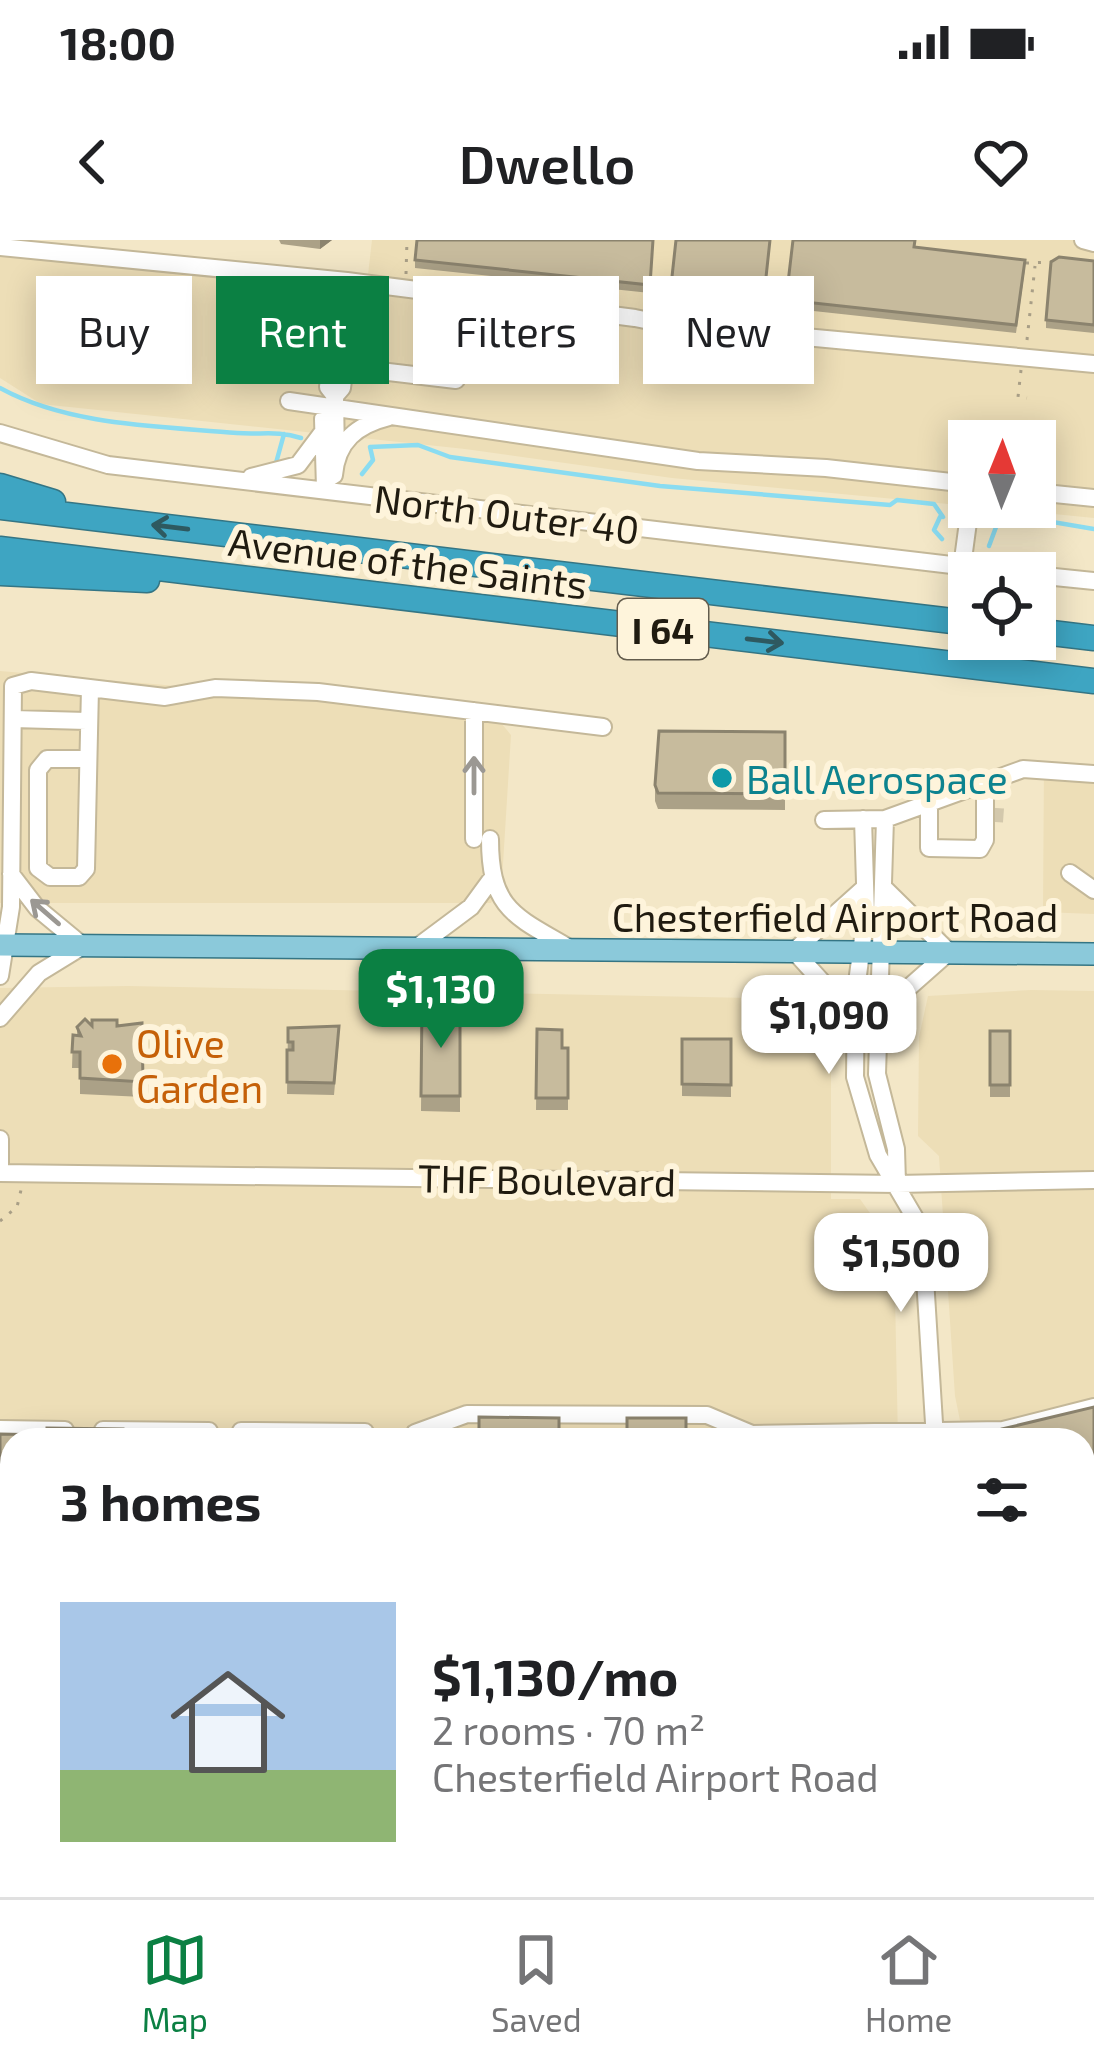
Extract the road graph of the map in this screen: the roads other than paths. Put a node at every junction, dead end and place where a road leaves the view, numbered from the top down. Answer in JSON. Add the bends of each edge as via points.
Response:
{"nodes":[{"id":1,"x":1083,"y":240,"type":"edge"},
{"id":2,"x":1094,"y":243,"type":"edge"},
{"id":3,"x":0,"y":247,"type":"edge"},
{"id":4,"x":272,"y":276,"type":"edge"},
{"id":5,"x":389,"y":289,"type":"edge"},
{"id":6,"x":1094,"y":364,"type":"edge"},
{"id":7,"x":328,"y":384,"type":"edge"},
{"id":8,"x":289,"y":401,"type":"dead end"},
{"id":9,"x":334,"y":404,"type":"junction"},
{"id":10,"x":402,"y":415,"type":"junction"},
{"id":11,"x":322,"y":433,"type":"junction"},
{"id":12,"x":0,"y":434,"type":"edge"},
{"id":13,"x":335,"y":458,"type":"junction"},
{"id":14,"x":212,"y":478,"type":"junction"},
{"id":15,"x":948,"y":482,"type":"edge"},
{"id":16,"x":0,"y":486,"type":"edge"},
{"id":17,"x":326,"y":486,"type":"junction"},
{"id":18,"x":1056,"y":493,"type":"edge"},
{"id":19,"x":1094,"y":498,"type":"edge"},
{"id":20,"x":0,"y":507,"type":"edge"},
{"id":21,"x":106,"y":519,"type":"junction"},
{"id":22,"x":0,"y":550,"type":"edge"},
{"id":23,"x":948,"y":565,"type":"edge"},
{"id":24,"x":0,"y":574,"type":"edge"},
{"id":25,"x":1056,"y":577,"type":"edge"},
{"id":26,"x":232,"y":578,"type":"junction"},
{"id":27,"x":1094,"y":581,"type":"edge"},
{"id":28,"x":948,"y":620,"type":"edge"},
{"id":29,"x":1056,"y":633,"type":"edge"},
{"id":30,"x":1094,"y":638,"type":"edge"},
{"id":31,"x":1094,"y":681,"type":"edge"},
{"id":32,"x":90,"y":688,"type":"junction"},
{"id":33,"x":474,"y":711,"type":"junction"},
{"id":34,"x":13,"y":719,"type":"junction"},
{"id":35,"x":87,"y":721,"type":"junction"},
{"id":36,"x":603,"y":727,"type":"dead end"},
{"id":37,"x":86,"y":759,"type":"junction"},
{"id":38,"x":13,"y":772,"type":"junction"},
{"id":39,"x":38,"y":772,"type":"junction"},
{"id":40,"x":1094,"y":774,"type":"edge"},
{"id":41,"x":990,"y":803,"type":"junction"},
{"id":42,"x":929,"y":804,"type":"junction"},
{"id":43,"x":863,"y":819,"type":"junction"},
{"id":44,"x":885,"y":819,"type":"junction"},
{"id":45,"x":824,"y":820,"type":"dead end"},
{"id":46,"x":985,"y":840,"type":"junction"},
{"id":47,"x":1070,"y":873,"type":"dead end"},
{"id":48,"x":11,"y":874,"type":"junction"},
{"id":49,"x":490,"y":881,"type":"junction"},
{"id":50,"x":862,"y":890,"type":"junction"},
{"id":51,"x":886,"y":890,"type":"junction"},
{"id":52,"x":1094,"y":890,"type":"edge"},
{"id":53,"x":2,"y":945,"type":"edge"},
{"id":54,"x":83,"y":946,"type":"junction"},
{"id":55,"x":416,"y":948,"type":"junction"},
{"id":56,"x":574,"y":951,"type":"junction"},
{"id":57,"x":794,"y":951,"type":"junction"},
{"id":58,"x":872,"y":952,"type":"junction"},
{"id":59,"x":949,"y":952,"type":"junction"},
{"id":60,"x":1094,"y":954,"type":"edge"},
{"id":61,"x":0,"y":976,"type":"edge"},
{"id":62,"x":0,"y":1018,"type":"edge"},
{"id":63,"x":855,"y":1019,"type":"junction"},
{"id":64,"x":876,"y":1027,"type":"junction"},
{"id":65,"x":0,"y":1139,"type":"edge"},
{"id":66,"x":0,"y":1173,"type":"edge"},
{"id":67,"x":1094,"y":1180,"type":"edge"},
{"id":68,"x":897,"y":1184,"type":"junction"},
{"id":69,"x":1094,"y":1407,"type":"edge"},
{"id":70,"x":438,"y":1428,"type":"edge"},
{"id":71,"x":737,"y":1428,"type":"edge"},
{"id":72,"x":935,"y":1428,"type":"edge"},
{"id":73,"x":1019,"y":1428,"type":"edge"}],
"edges":[{"from":1,"to":2,"type":"street"},
{"from":3,"to":4,"type":"street"},
{"from":5,"to":6,"type":"street","via":[[729,337]]},
{"from":7,"to":9,"type":"street"},
{"from":8,"to":9,"type":"street"},
{"from":9,"to":10,"type":"street"},
{"from":9,"to":11,"type":"street"},
{"from":9,"to":13,"type":"street"},
{"from":10,"to":13,"type":"street","via":[[360,427]]},
{"from":10,"to":15,"type":"street","via":[[698,461]]},
{"from":11,"to":14,"type":"street","via":[[298,465]]},
{"from":11,"to":17,"type":"street"},
{"from":12,"to":14,"type":"street","name":"North Outer 40","via":[[108,465]]},
{"from":13,"to":17,"type":"street"},
{"from":14,"to":17,"type":"street","name":"North Outer 40"},
{"from":16,"to":21,"type":"highway"},
{"from":17,"to":23,"type":"street","name":"North Outer 40"},
{"from":18,"to":19,"type":"street"},
{"from":20,"to":21,"type":"highway","name":"Avenue of the Saints","number":"I 64"},
{"from":28,"to":21,"type":"highway","name":"Avenue of the Saints","number":"I 64","one_way":true},
{"from":22,"to":26,"type":"highway","name":"Avenue of the Saints","number":"I 64"},
{"from":24,"to":26,"type":"highway"},
{"from":25,"to":27,"type":"street"},
{"from":26,"to":31,"type":"highway","name":"Avenue of the Saints","number":"I 64","one_way":true},
{"from":29,"to":30,"type":"highway"},
{"from":32,"to":33,"type":"street","via":[[165,697],[215,688],[318,692]]},
{"from":32,"to":34,"type":"street","via":[[32,680],[13,686]]},
{"from":32,"to":35,"type":"street"},
{"from":33,"to":36,"type":"street"},
{"from":49,"to":33,"type":"street","one_way":true},
{"from":34,"to":35,"type":"street"},
{"from":34,"to":38,"type":"street"},
{"from":35,"to":37,"type":"street"},
{"from":37,"to":39,"type":"street","via":[[47,759]]},
{"from":37,"to":39,"type":"street","via":[[86,869],[79,878],[38,868]]},
{"from":38,"to":39,"type":"street"},
{"from":38,"to":48,"type":"street"},
{"from":40,"to":41,"type":"street","via":[[1023,770]]},
{"from":41,"to":42,"type":"street"},
{"from":41,"to":46,"type":"street"},
{"from":41,"to":46,"type":"street","via":[[995,836]]},
{"from":42,"to":44,"type":"street"},
{"from":42,"to":46,"type":"street","via":[[929,848],[980,849]]},
{"from":43,"to":44,"type":"street"},
{"from":43,"to":45,"type":"street"},
{"from":43,"to":50,"type":"street"},
{"from":44,"to":51,"type":"street"},
{"from":47,"to":52,"type":"street"},
{"from":48,"to":53,"type":"street"},
{"from":54,"to":48,"type":"street","one_way":true},
{"from":49,"to":55,"type":"street","via":[[471,908]]},
{"from":49,"to":56,"type":"street","via":[[514,913]]},
{"from":50,"to":57,"type":"street"},
{"from":50,"to":58,"type":"street"},
{"from":51,"to":58,"type":"street"},
{"from":51,"to":59,"type":"street"},
{"from":53,"to":54,"type":"main road","name":"Chesterfield Airport Road"},
{"from":53,"to":61,"type":"street"},
{"from":54,"to":55,"type":"main road","name":"Chesterfield Airport Road"},
{"from":54,"to":62,"type":"street","via":[[39,973]]},
{"from":55,"to":56,"type":"main road","name":"Chesterfield Airport Road"},
{"from":56,"to":57,"type":"main road","name":"Chesterfield Airport Road"},
{"from":57,"to":58,"type":"main road","name":"Chesterfield Airport Road"},
{"from":57,"to":63,"type":"street"},
{"from":58,"to":59,"type":"main road","name":"Chesterfield Airport Road"},
{"from":58,"to":63,"type":"street"},
{"from":58,"to":64,"type":"street"},
{"from":59,"to":60,"type":"main road","name":"Chesterfield Airport Road"},
{"from":59,"to":64,"type":"street"},
{"from":63,"to":68,"type":"street","via":[[860,1099]]},
{"from":64,"to":68,"type":"street"},
{"from":65,"to":66,"type":"street"},
{"from":66,"to":68,"type":"street","name":"THF Boulevard"},
{"from":67,"to":68,"type":"street","name":"THF Boulevard"},
{"from":68,"to":72,"type":"street","via":[[922,1230]]},
{"from":69,"to":73,"type":"street"},
{"from":70,"to":71,"type":"street","via":[[467,1414],[706,1415]]}]}
